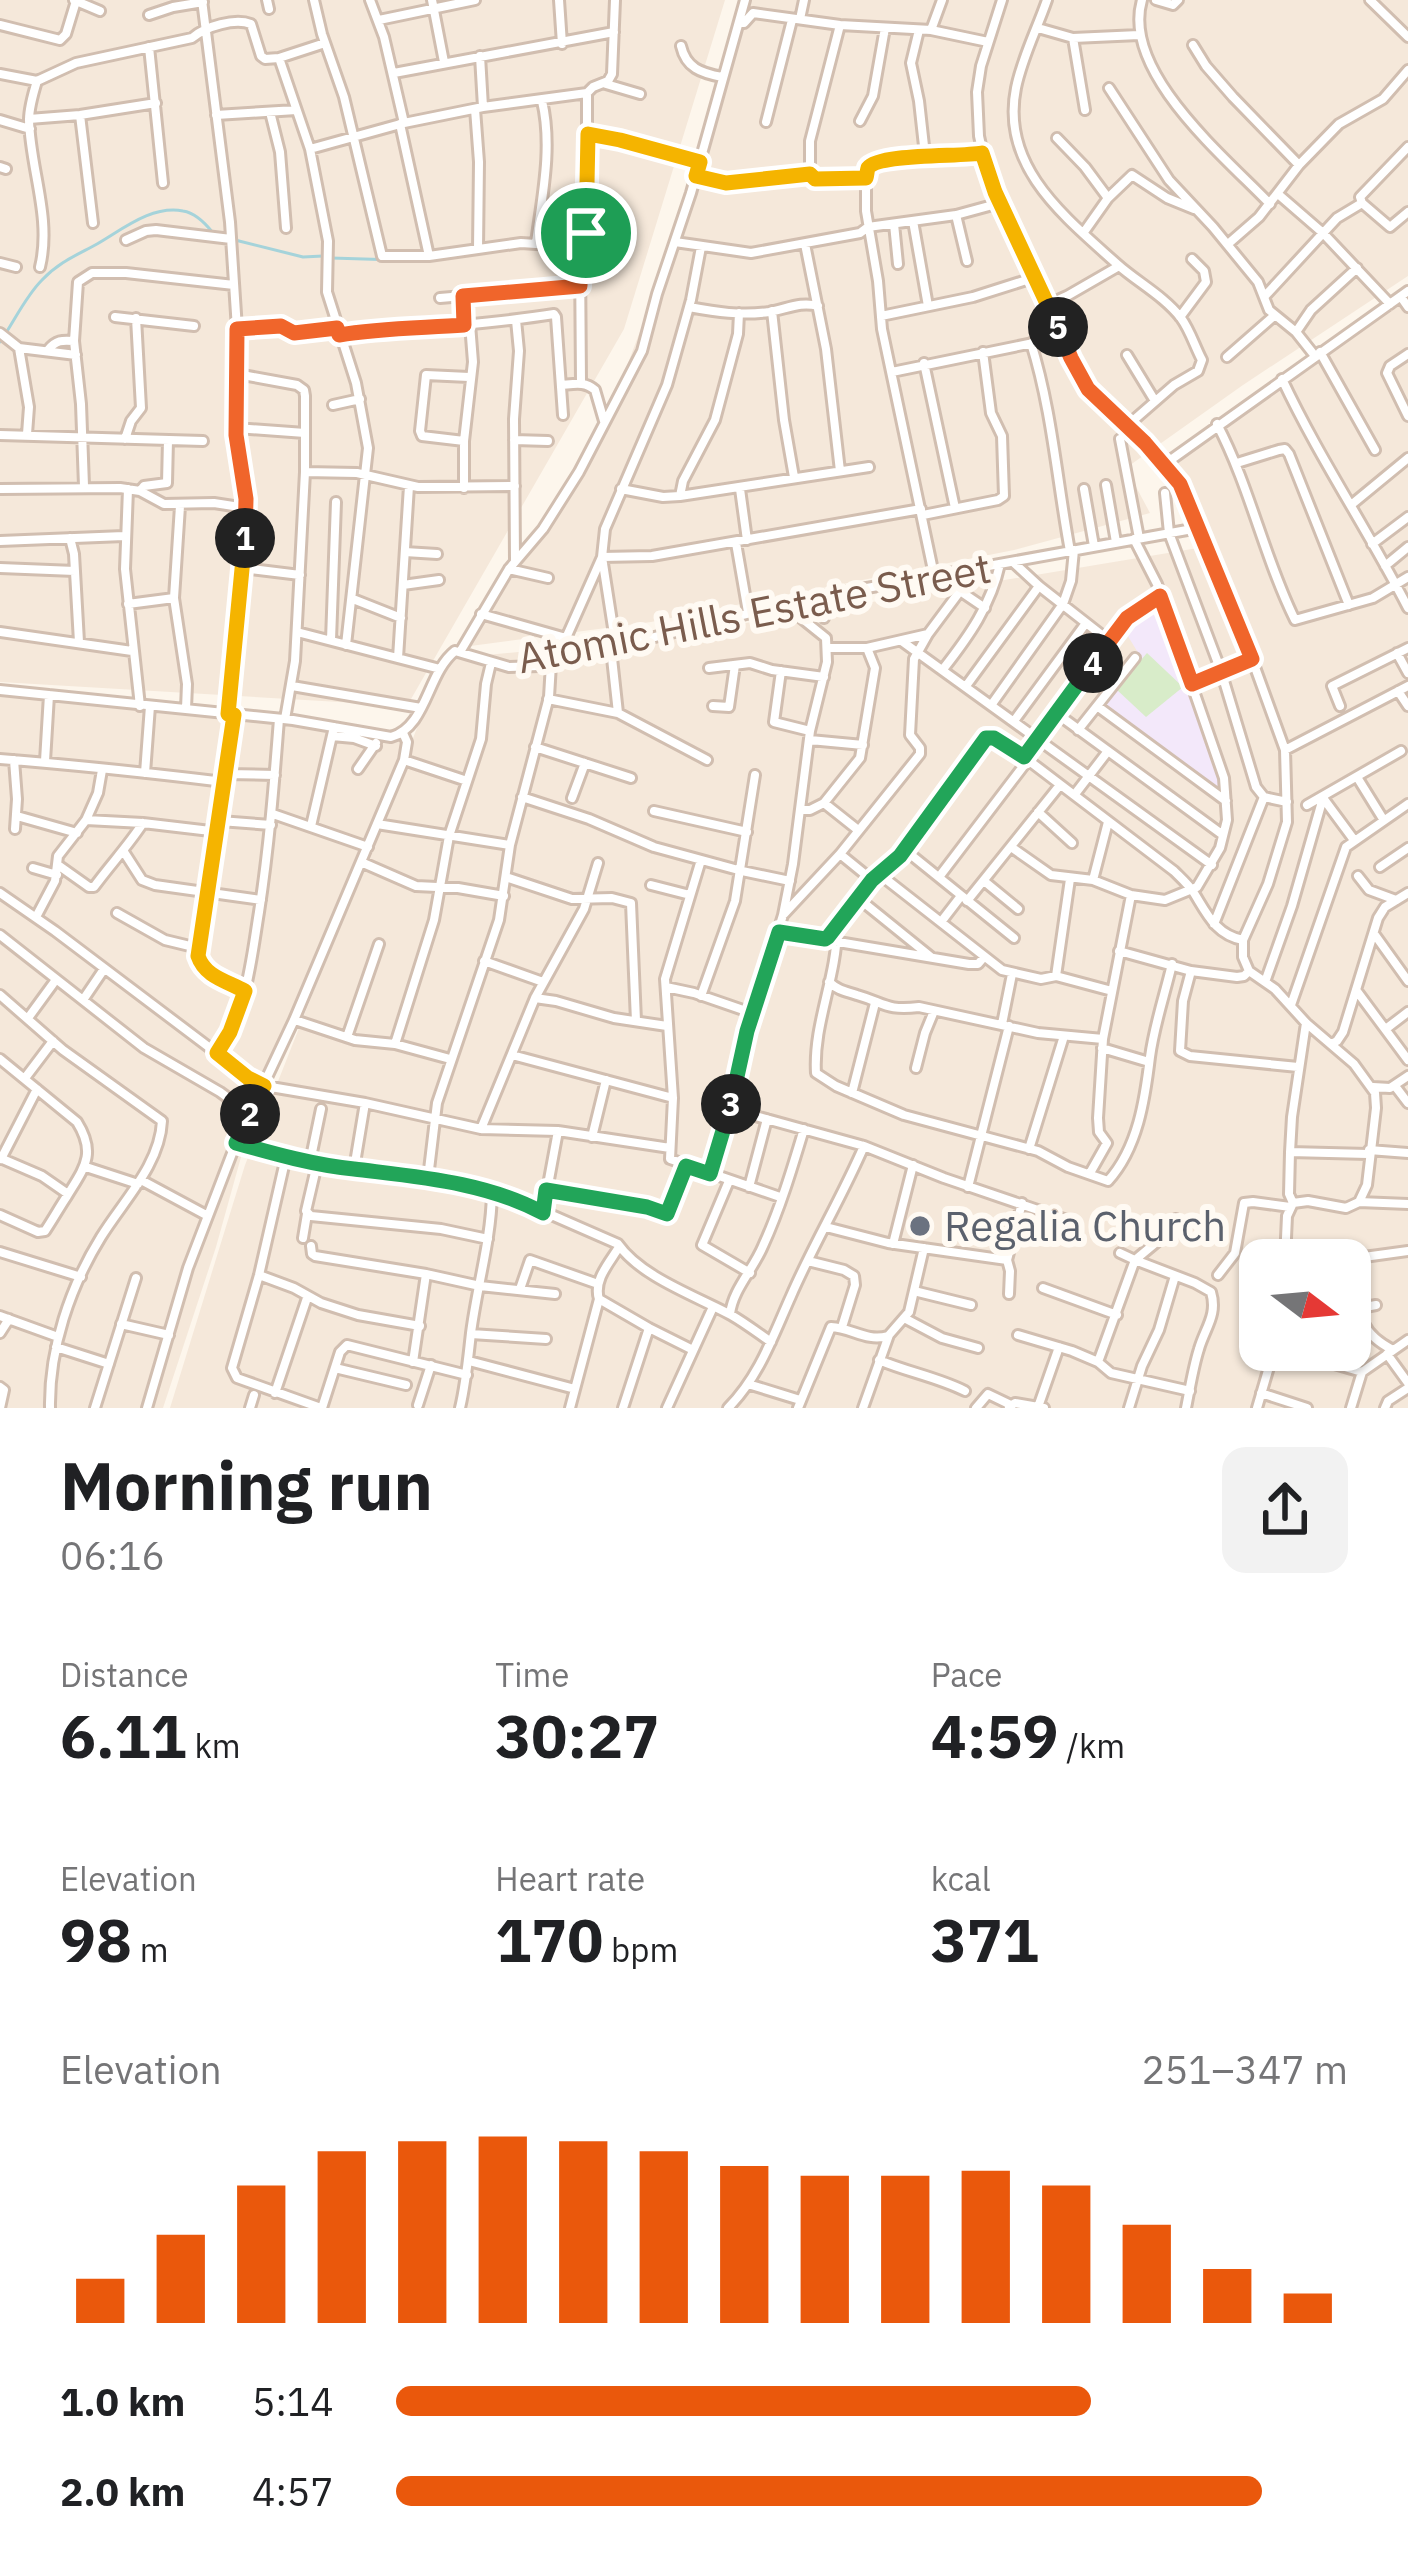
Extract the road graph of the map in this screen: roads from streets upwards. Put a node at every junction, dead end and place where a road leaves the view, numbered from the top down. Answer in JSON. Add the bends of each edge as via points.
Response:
{"nodes":[{"id":1,"x":314,"y":0,"type":"edge"},
{"id":2,"x":370,"y":0,"type":"edge"},
{"id":3,"x":475,"y":0,"type":"edge"},
{"id":4,"x":559,"y":0,"type":"edge"},
{"id":5,"x":615,"y":0,"type":"edge"},
{"id":6,"x":745,"y":0,"type":"edge"},
{"id":7,"x":804,"y":0,"type":"edge"},
{"id":8,"x":942,"y":0,"type":"edge"},
{"id":9,"x":1002,"y":0,"type":"edge"},
{"id":10,"x":1047,"y":0,"type":"edge"},
{"id":11,"x":1142,"y":0,"type":"edge"},
{"id":12,"x":1156,"y":0,"type":"edge"},
{"id":13,"x":1178,"y":0,"type":"edge"},
{"id":14,"x":1370,"y":0,"type":"edge"},
{"id":15,"x":75,"y":1,"type":"edge"},
{"id":16,"x":202,"y":1,"type":"edge"},
{"id":17,"x":433,"y":4,"type":"edge"},
{"id":18,"x":100,"y":11,"type":"dead end"},
{"id":19,"x":149,"y":15,"type":"dead end"},
{"id":20,"x":379,"y":20,"type":"junction"},
{"id":21,"x":796,"y":20,"type":"junction"},
{"id":22,"x":739,"y":23,"type":"junction"},
{"id":23,"x":0,"y":25,"type":"edge"},
{"id":24,"x":840,"y":25,"type":"junction"},
{"id":25,"x":206,"y":28,"type":"junction"},
{"id":26,"x":885,"y":28,"type":"junction"},
{"id":27,"x":1038,"y":28,"type":"junction"},
{"id":28,"x":919,"y":30,"type":"junction"},
{"id":29,"x":932,"y":30,"type":"junction"},
{"id":30,"x":614,"y":32,"type":"junction"},
{"id":31,"x":1139,"y":34,"type":"junction"},
{"id":32,"x":192,"y":38,"type":"junction"},
{"id":33,"x":1073,"y":38,"type":"junction"},
{"id":34,"x":1408,"y":38,"type":"edge"},
{"id":35,"x":988,"y":41,"type":"junction"},
{"id":36,"x":326,"y":43,"type":"junction"},
{"id":37,"x":562,"y":44,"type":"junction"},
{"id":38,"x":1193,"y":45,"type":"dead end"},
{"id":39,"x":149,"y":46,"type":"junction"},
{"id":40,"x":680,"y":46,"type":"dead end"},
{"id":41,"x":208,"y":47,"type":"junction"},
{"id":42,"x":480,"y":56,"type":"junction"},
{"id":43,"x":279,"y":58,"type":"junction"},
{"id":44,"x":444,"y":62,"type":"junction"},
{"id":45,"x":1408,"y":70,"type":"edge"},
{"id":46,"x":0,"y":74,"type":"edge"},
{"id":47,"x":394,"y":74,"type":"junction"},
{"id":48,"x":722,"y":77,"type":"junction"},
{"id":49,"x":37,"y":81,"type":"junction"},
{"id":50,"x":604,"y":84,"type":"junction"},
{"id":51,"x":1109,"y":88,"type":"dead end"},
{"id":52,"x":587,"y":92,"type":"junction"},
{"id":53,"x":640,"y":94,"type":"dead end"},
{"id":54,"x":542,"y":101,"type":"junction"},
{"id":55,"x":156,"y":103,"type":"junction"},
{"id":56,"x":479,"y":108,"type":"junction"},
{"id":57,"x":296,"y":110,"type":"junction"},
{"id":58,"x":1084,"y":110,"type":"dead end"},
{"id":59,"x":270,"y":112,"type":"junction"},
{"id":60,"x":80,"y":115,"type":"junction"},
{"id":61,"x":216,"y":115,"type":"junction"},
{"id":62,"x":0,"y":120,"type":"edge"},
{"id":63,"x":766,"y":122,"type":"dead end"},
{"id":64,"x":860,"y":122,"type":"dead end"},
{"id":65,"x":402,"y":123,"type":"junction"},
{"id":66,"x":30,"y":124,"type":"junction"},
{"id":67,"x":588,"y":134,"type":"junction"},
{"id":68,"x":354,"y":136,"type":"junction"},
{"id":69,"x":1057,"y":138,"type":"dead end"},
{"id":70,"x":1408,"y":147,"type":"edge"},
{"id":71,"x":310,"y":149,"type":"junction"},
{"id":72,"x":982,"y":153,"type":"junction"},
{"id":73,"x":925,"y":155,"type":"junction"},
{"id":74,"x":700,"y":162,"type":"junction"},
{"id":75,"x":1299,"y":165,"type":"junction"},
{"id":76,"x":810,"y":174,"type":"junction"},
{"id":77,"x":696,"y":176,"type":"junction"},
{"id":78,"x":866,"y":178,"type":"junction"},
{"id":79,"x":163,"y":183,"type":"dead end"},
{"id":80,"x":1278,"y":194,"type":"junction"},
{"id":81,"x":1108,"y":199,"type":"junction"},
{"id":82,"x":1000,"y":202,"type":"junction"},
{"id":83,"x":1362,"y":203,"type":"junction"},
{"id":84,"x":1270,"y":204,"type":"junction"},
{"id":85,"x":1195,"y":209,"type":"junction"},
{"id":86,"x":1408,"y":212,"type":"edge"},
{"id":87,"x":956,"y":215,"type":"junction"},
{"id":88,"x":913,"y":221,"type":"junction"},
{"id":89,"x":93,"y":223,"type":"dead end"},
{"id":90,"x":894,"y":224,"type":"junction"},
{"id":91,"x":868,"y":227,"type":"junction"},
{"id":92,"x":286,"y":228,"type":"dead end"},
{"id":93,"x":1084,"y":232,"type":"junction"},
{"id":94,"x":1323,"y":233,"type":"junction"},
{"id":95,"x":231,"y":239,"type":"junction"},
{"id":96,"x":126,"y":240,"type":"dead end"},
{"id":97,"x":675,"y":242,"type":"junction"},
{"id":98,"x":536,"y":243,"type":"junction"},
{"id":99,"x":805,"y":244,"type":"junction"},
{"id":100,"x":1228,"y":244,"type":"junction"},
{"id":101,"x":582,"y":247,"type":"junction"},
{"id":102,"x":701,"y":247,"type":"junction"},
{"id":103,"x":478,"y":250,"type":"junction"},
{"id":104,"x":428,"y":256,"type":"junction"},
{"id":105,"x":1192,"y":259,"type":"dead end"},
{"id":106,"x":967,"y":261,"type":"dead end"},
{"id":107,"x":0,"y":263,"type":"edge"},
{"id":108,"x":898,"y":264,"type":"dead end"},
{"id":109,"x":1119,"y":266,"type":"junction"},
{"id":110,"x":16,"y":267,"type":"dead end"},
{"id":111,"x":40,"y":267,"type":"dead end"},
{"id":112,"x":1357,"y":268,"type":"junction"},
{"id":113,"x":1037,"y":277,"type":"junction"},
{"id":114,"x":234,"y":285,"type":"junction"},
{"id":115,"x":580,"y":286,"type":"junction"},
{"id":116,"x":815,"y":293,"type":"junction"},
{"id":117,"x":1404,"y":294,"type":"edge"},
{"id":118,"x":463,"y":296,"type":"junction"},
{"id":119,"x":440,"y":298,"type":"dead end"},
{"id":120,"x":1263,"y":298,"type":"junction"},
{"id":121,"x":806,"y":302,"type":"junction"},
{"id":122,"x":1049,"y":304,"type":"junction"},
{"id":123,"x":1390,"y":304,"type":"junction"},
{"id":124,"x":818,"y":305,"type":"junction"},
{"id":125,"x":928,"y":306,"type":"junction"},
{"id":126,"x":689,"y":307,"type":"junction"},
{"id":127,"x":1408,"y":307,"type":"edge"},
{"id":128,"x":772,"y":311,"type":"junction"},
{"id":129,"x":739,"y":313,"type":"junction"},
{"id":130,"x":1275,"y":315,"type":"junction"},
{"id":131,"x":881,"y":316,"type":"junction"},
{"id":132,"x":115,"y":317,"type":"dead end"},
{"id":133,"x":1180,"y":317,"type":"junction"},
{"id":134,"x":136,"y":318,"type":"junction"},
{"id":135,"x":516,"y":320,"type":"junction"},
{"id":136,"x":467,"y":324,"type":"junction"},
{"id":137,"x":194,"y":326,"type":"dead end"},
{"id":138,"x":237,"y":329,"type":"junction"},
{"id":139,"x":338,"y":332,"type":"junction"},
{"id":140,"x":1296,"y":332,"type":"junction"},
{"id":141,"x":4,"y":335,"type":"edge"},
{"id":142,"x":1062,"y":337,"type":"junction"},
{"id":143,"x":74,"y":341,"type":"junction"},
{"id":144,"x":1030,"y":343,"type":"junction"},
{"id":145,"x":19,"y":348,"type":"junction"},
{"id":146,"x":47,"y":351,"type":"junction"},
{"id":147,"x":983,"y":352,"type":"junction"},
{"id":148,"x":1317,"y":354,"type":"junction"},
{"id":149,"x":1408,"y":354,"type":"edge"},
{"id":150,"x":76,"y":355,"type":"junction"},
{"id":151,"x":1127,"y":355,"type":"dead end"},
{"id":152,"x":1227,"y":357,"type":"dead end"},
{"id":153,"x":924,"y":363,"type":"junction"},
{"id":154,"x":892,"y":372,"type":"junction"},
{"id":155,"x":237,"y":374,"type":"junction"},
{"id":156,"x":470,"y":377,"type":"junction"},
{"id":157,"x":1282,"y":379,"type":"junction"},
{"id":158,"x":581,"y":383,"type":"junction"},
{"id":159,"x":561,"y":385,"type":"junction"},
{"id":160,"x":360,"y":399,"type":"junction"},
{"id":161,"x":1155,"y":401,"type":"junction"},
{"id":162,"x":333,"y":405,"type":"dead end"},
{"id":163,"x":563,"y":416,"type":"dead end"},
{"id":164,"x":1408,"y":416,"type":"edge"},
{"id":165,"x":604,"y":422,"type":"junction"},
{"id":166,"x":1217,"y":424,"type":"junction"},
{"id":167,"x":1128,"y":425,"type":"junction"},
{"id":168,"x":236,"y":428,"type":"junction"},
{"id":169,"x":305,"y":433,"type":"junction"},
{"id":170,"x":27,"y":434,"type":"junction"},
{"id":171,"x":0,"y":435,"type":"edge"},
{"id":172,"x":83,"y":436,"type":"junction"},
{"id":173,"x":125,"y":439,"type":"junction"},
{"id":174,"x":1120,"y":439,"type":"dead end"},
{"id":175,"x":169,"y":440,"type":"junction"},
{"id":176,"x":514,"y":440,"type":"junction"},
{"id":177,"x":202,"y":441,"type":"dead end"},
{"id":178,"x":464,"y":441,"type":"junction"},
{"id":179,"x":548,"y":441,"type":"dead end"},
{"id":180,"x":1375,"y":450,"type":"dead end"},
{"id":181,"x":1408,"y":458,"type":"edge"},
{"id":182,"x":1237,"y":463,"type":"junction"},
{"id":183,"x":1165,"y":464,"type":"junction"},
{"id":184,"x":869,"y":467,"type":"dead end"},
{"id":185,"x":840,"y":471,"type":"junction"},
{"id":186,"x":305,"y":472,"type":"junction"},
{"id":187,"x":365,"y":474,"type":"junction"},
{"id":188,"x":794,"y":477,"type":"junction"},
{"id":189,"x":162,"y":485,"type":"junction"},
{"id":190,"x":1106,"y":485,"type":"dead end"},
{"id":191,"x":84,"y":486,"type":"junction"},
{"id":192,"x":409,"y":486,"type":"junction"},
{"id":193,"x":515,"y":487,"type":"junction"},
{"id":194,"x":464,"y":488,"type":"junction"},
{"id":195,"x":0,"y":489,"type":"edge"},
{"id":196,"x":128,"y":489,"type":"junction"},
{"id":197,"x":621,"y":489,"type":"junction"},
{"id":198,"x":740,"y":489,"type":"junction"},
{"id":199,"x":1084,"y":489,"type":"dead end"},
{"id":200,"x":140,"y":491,"type":"junction"},
{"id":201,"x":1165,"y":493,"type":"dead end"},
{"id":202,"x":680,"y":496,"type":"junction"},
{"id":203,"x":155,"y":501,"type":"junction"},
{"id":204,"x":336,"y":502,"type":"dead end"},
{"id":205,"x":1351,"y":505,"type":"junction"},
{"id":206,"x":179,"y":506,"type":"junction"},
{"id":207,"x":246,"y":508,"type":"junction"},
{"id":208,"x":955,"y":508,"type":"junction"},
{"id":209,"x":922,"y":512,"type":"junction"},
{"id":210,"x":1408,"y":517,"type":"edge"},
{"id":211,"x":1198,"y":528,"type":"junction"},
{"id":212,"x":1169,"y":533,"type":"junction"},
{"id":213,"x":124,"y":536,"type":"junction"},
{"id":214,"x":70,"y":538,"type":"junction"},
{"id":215,"x":1137,"y":539,"type":"junction"},
{"id":216,"x":747,"y":540,"type":"junction"},
{"id":217,"x":0,"y":541,"type":"edge"},
{"id":218,"x":1116,"y":542,"type":"junction"},
{"id":219,"x":736,"y":543,"type":"junction"},
{"id":220,"x":1372,"y":544,"type":"junction"},
{"id":221,"x":1094,"y":546,"type":"junction"},
{"id":222,"x":1408,"y":547,"type":"edge"},
{"id":223,"x":1072,"y":550,"type":"junction"},
{"id":224,"x":405,"y":552,"type":"junction"},
{"id":225,"x":437,"y":554,"type":"dead end"},
{"id":226,"x":602,"y":557,"type":"junction"},
{"id":227,"x":1012,"y":561,"type":"junction"},
{"id":228,"x":1000,"y":564,"type":"junction"},
{"id":229,"x":512,"y":565,"type":"junction"},
{"id":230,"x":1385,"y":566,"type":"junction"},
{"id":231,"x":0,"y":568,"type":"edge"},
{"id":232,"x":242,"y":568,"type":"junction"},
{"id":233,"x":75,"y":571,"type":"junction"},
{"id":234,"x":300,"y":575,"type":"junction"},
{"id":235,"x":934,"y":575,"type":"junction"},
{"id":236,"x":1408,"y":577,"type":"edge"},
{"id":237,"x":548,"y":578,"type":"dead end"},
{"id":238,"x":439,"y":580,"type":"dead end"},
{"id":239,"x":403,"y":585,"type":"junction"},
{"id":240,"x":1039,"y":586,"type":"junction"},
{"id":241,"x":1397,"y":586,"type":"junction"},
{"id":242,"x":819,"y":596,"type":"junction"},
{"id":243,"x":1160,"y":596,"type":"junction"},
{"id":244,"x":174,"y":598,"type":"junction"},
{"id":245,"x":352,"y":599,"type":"junction"},
{"id":246,"x":128,"y":604,"type":"junction"},
{"id":247,"x":784,"y":604,"type":"junction"},
{"id":248,"x":1063,"y":604,"type":"junction"},
{"id":249,"x":1349,"y":605,"type":"junction"},
{"id":250,"x":985,"y":608,"type":"junction"},
{"id":251,"x":1408,"y":608,"type":"edge"},
{"id":252,"x":748,"y":613,"type":"junction"},
{"id":253,"x":481,"y":614,"type":"junction"},
{"id":254,"x":401,"y":618,"type":"junction"},
{"id":255,"x":824,"y":618,"type":"dead end"},
{"id":256,"x":1086,"y":622,"type":"junction"},
{"id":257,"x":0,"y":632,"type":"edge"},
{"id":258,"x":297,"y":632,"type":"junction"},
{"id":259,"x":928,"y":634,"type":"junction"},
{"id":260,"x":566,"y":638,"type":"junction"},
{"id":261,"x":331,"y":640,"type":"junction"},
{"id":262,"x":1109,"y":640,"type":"junction"},
{"id":263,"x":79,"y":642,"type":"junction"},
{"id":264,"x":903,"y":642,"type":"junction"},
{"id":265,"x":346,"y":644,"type":"junction"},
{"id":266,"x":613,"y":648,"type":"junction"},
{"id":267,"x":867,"y":648,"type":"junction"},
{"id":268,"x":1408,"y":648,"type":"edge"},
{"id":269,"x":829,"y":649,"type":"junction"},
{"id":270,"x":132,"y":651,"type":"junction"},
{"id":271,"x":917,"y":651,"type":"junction"},
{"id":272,"x":460,"y":652,"type":"junction"},
{"id":273,"x":1397,"y":653,"type":"junction"},
{"id":274,"x":398,"y":658,"type":"junction"},
{"id":275,"x":1135,"y":658,"type":"dead end"},
{"id":276,"x":568,"y":659,"type":"junction"},
{"id":277,"x":1252,"y":659,"type":"junction"},
{"id":278,"x":491,"y":663,"type":"junction"},
{"id":279,"x":551,"y":664,"type":"junction"},
{"id":280,"x":735,"y":664,"type":"junction"},
{"id":281,"x":709,"y":668,"type":"dead end"},
{"id":282,"x":944,"y":668,"type":"junction"},
{"id":283,"x":440,"y":669,"type":"junction"},
{"id":284,"x":782,"y":671,"type":"junction"},
{"id":285,"x":1221,"y":671,"type":"junction"},
{"id":286,"x":1408,"y":673,"type":"edge"},
{"id":287,"x":824,"y":676,"type":"junction"},
{"id":288,"x":1192,"y":684,"type":"junction"},
{"id":289,"x":292,"y":686,"type":"junction"},
{"id":290,"x":966,"y":686,"type":"junction"},
{"id":291,"x":1408,"y":686,"type":"edge"},
{"id":292,"x":0,"y":690,"type":"edge"},
{"id":293,"x":1398,"y":692,"type":"junction"},
{"id":294,"x":50,"y":695,"type":"junction"},
{"id":295,"x":548,"y":699,"type":"junction"},
{"id":296,"x":992,"y":705,"type":"junction"},
{"id":297,"x":145,"y":706,"type":"junction"},
{"id":298,"x":713,"y":706,"type":"dead end"},
{"id":299,"x":1097,"y":706,"type":"junction"},
{"id":300,"x":1340,"y":706,"type":"dead end"},
{"id":301,"x":1408,"y":706,"type":"edge"},
{"id":302,"x":421,"y":708,"type":"junction"},
{"id":303,"x":186,"y":709,"type":"junction"},
{"id":304,"x":618,"y":712,"type":"junction"},
{"id":305,"x":1056,"y":713,"type":"junction"},
{"id":306,"x":231,"y":714,"type":"junction"},
{"id":307,"x":282,"y":719,"type":"junction"},
{"id":308,"x":1014,"y":721,"type":"junction"},
{"id":309,"x":1078,"y":730,"type":"junction"},
{"id":310,"x":333,"y":731,"type":"junction"},
{"id":311,"x":404,"y":734,"type":"junction"},
{"id":312,"x":810,"y":735,"type":"junction"},
{"id":313,"x":1038,"y":737,"type":"junction"},
{"id":314,"x":377,"y":741,"type":"junction"},
{"id":315,"x":863,"y":745,"type":"junction"},
{"id":316,"x":535,"y":747,"type":"junction"},
{"id":317,"x":1285,"y":750,"type":"junction"},
{"id":318,"x":1401,"y":751,"type":"dead end"},
{"id":319,"x":1108,"y":752,"type":"junction"},
{"id":320,"x":0,"y":759,"type":"edge"},
{"id":321,"x":1026,"y":759,"type":"junction"},
{"id":322,"x":14,"y":760,"type":"junction"},
{"id":323,"x":404,"y":760,"type":"junction"},
{"id":324,"x":707,"y":760,"type":"dead end"},
{"id":325,"x":45,"y":761,"type":"junction"},
{"id":326,"x":585,"y":763,"type":"junction"},
{"id":327,"x":358,"y":769,"type":"dead end"},
{"id":328,"x":102,"y":770,"type":"junction"},
{"id":329,"x":146,"y":773,"type":"junction"},
{"id":330,"x":275,"y":775,"type":"junction"},
{"id":331,"x":755,"y":775,"type":"dead end"},
{"id":332,"x":1091,"y":776,"type":"junction"},
{"id":333,"x":1357,"y":777,"type":"junction"},
{"id":334,"x":225,"y":778,"type":"junction"},
{"id":335,"x":631,"y":778,"type":"dead end"},
{"id":336,"x":467,"y":781,"type":"junction"},
{"id":337,"x":1060,"y":784,"type":"junction"},
{"id":338,"x":1075,"y":794,"type":"junction"},
{"id":339,"x":522,"y":797,"type":"junction"},
{"id":340,"x":1264,"y":797,"type":"junction"},
{"id":341,"x":572,"y":798,"type":"dead end"},
{"id":342,"x":1323,"y":798,"type":"junction"},
{"id":343,"x":1227,"y":802,"type":"junction"},
{"id":344,"x":1288,"y":802,"type":"junction"},
{"id":345,"x":824,"y":803,"type":"junction"},
{"id":346,"x":1307,"y":805,"type":"dead end"},
{"id":347,"x":1405,"y":806,"type":"edge"},
{"id":348,"x":800,"y":810,"type":"junction"},
{"id":349,"x":654,"y":811,"type":"dead end"},
{"id":350,"x":1038,"y":812,"type":"junction"},
{"id":351,"x":17,"y":816,"type":"junction"},
{"id":352,"x":1408,"y":818,"type":"edge"},
{"id":353,"x":1383,"y":819,"type":"junction"},
{"id":354,"x":86,"y":820,"type":"junction"},
{"id":355,"x":272,"y":820,"type":"junction"},
{"id":356,"x":1108,"y":822,"type":"junction"},
{"id":357,"x":143,"y":823,"type":"junction"},
{"id":358,"x":377,"y":824,"type":"junction"},
{"id":359,"x":311,"y":826,"type":"junction"},
{"id":360,"x":219,"y":827,"type":"junction"},
{"id":361,"x":15,"y":829,"type":"dead end"},
{"id":362,"x":858,"y":830,"type":"junction"},
{"id":363,"x":747,"y":832,"type":"junction"},
{"id":364,"x":76,"y":833,"type":"junction"},
{"id":365,"x":449,"y":836,"type":"junction"},
{"id":366,"x":1223,"y":836,"type":"junction"},
{"id":367,"x":1354,"y":840,"type":"junction"},
{"id":368,"x":1072,"y":843,"type":"dead end"},
{"id":369,"x":510,"y":845,"type":"junction"},
{"id":370,"x":368,"y":847,"type":"junction"},
{"id":371,"x":1011,"y":847,"type":"junction"},
{"id":372,"x":1408,"y":848,"type":"edge"},
{"id":373,"x":904,"y":850,"type":"junction"},
{"id":374,"x":124,"y":852,"type":"junction"},
{"id":375,"x":840,"y":854,"type":"junction"},
{"id":376,"x":700,"y":860,"type":"junction"},
{"id":377,"x":362,"y":862,"type":"junction"},
{"id":378,"x":598,"y":863,"type":"dead end"},
{"id":379,"x":1212,"y":865,"type":"junction"},
{"id":380,"x":33,"y":868,"type":"dead end"},
{"id":381,"x":1380,"y":868,"type":"dead end"},
{"id":382,"x":58,"y":870,"type":"junction"},
{"id":383,"x":742,"y":871,"type":"junction"},
{"id":384,"x":1358,"y":876,"type":"dead end"},
{"id":385,"x":875,"y":877,"type":"junction"},
{"id":386,"x":938,"y":877,"type":"junction"},
{"id":387,"x":506,"y":878,"type":"junction"},
{"id":388,"x":1070,"y":879,"type":"junction"},
{"id":389,"x":1093,"y":880,"type":"junction"},
{"id":390,"x":790,"y":881,"type":"junction"},
{"id":391,"x":984,"y":881,"type":"junction"},
{"id":392,"x":651,"y":886,"type":"dead end"},
{"id":393,"x":440,"y":889,"type":"junction"},
{"id":394,"x":1193,"y":890,"type":"junction"},
{"id":395,"x":0,"y":892,"type":"edge"},
{"id":396,"x":208,"y":893,"type":"junction"},
{"id":397,"x":691,"y":895,"type":"junction"},
{"id":398,"x":1131,"y":895,"type":"junction"},
{"id":399,"x":504,"y":896,"type":"junction"},
{"id":400,"x":858,"y":898,"type":"junction"},
{"id":401,"x":964,"y":899,"type":"junction"},
{"id":402,"x":1404,"y":899,"type":"edge"},
{"id":403,"x":261,"y":900,"type":"junction"},
{"id":404,"x":587,"y":900,"type":"junction"},
{"id":405,"x":1018,"y":909,"type":"dead end"},
{"id":406,"x":117,"y":913,"type":"dead end"},
{"id":407,"x":783,"y":915,"type":"junction"},
{"id":408,"x":36,"y":917,"type":"junction"},
{"id":409,"x":941,"y":922,"type":"junction"},
{"id":410,"x":1214,"y":924,"type":"junction"},
{"id":411,"x":837,"y":928,"type":"junction"},
{"id":412,"x":779,"y":932,"type":"junction"},
{"id":413,"x":1374,"y":933,"type":"junction"},
{"id":414,"x":0,"y":935,"type":"edge"},
{"id":415,"x":1014,"y":938,"type":"dead end"},
{"id":416,"x":825,"y":939,"type":"junction"},
{"id":417,"x":1243,"y":940,"type":"junction"},
{"id":418,"x":838,"y":941,"type":"junction"},
{"id":419,"x":379,"y":944,"type":"dead end"},
{"id":420,"x":198,"y":948,"type":"junction"},
{"id":421,"x":1119,"y":951,"type":"junction"},
{"id":422,"x":984,"y":956,"type":"junction"},
{"id":423,"x":933,"y":959,"type":"junction"},
{"id":424,"x":484,"y":961,"type":"junction"},
{"id":425,"x":1172,"y":964,"type":"junction"},
{"id":426,"x":104,"y":969,"type":"junction"},
{"id":427,"x":1191,"y":971,"type":"junction"},
{"id":428,"x":1249,"y":971,"type":"junction"},
{"id":429,"x":1012,"y":974,"type":"junction"},
{"id":430,"x":1056,"y":976,"type":"junction"},
{"id":431,"x":55,"y":981,"type":"junction"},
{"id":432,"x":1408,"y":981,"type":"edge"},
{"id":433,"x":543,"y":982,"type":"junction"},
{"id":434,"x":829,"y":982,"type":"junction"},
{"id":435,"x":1265,"y":982,"type":"junction"},
{"id":436,"x":666,"y":988,"type":"junction"},
{"id":437,"x":1355,"y":988,"type":"junction"},
{"id":438,"x":245,"y":991,"type":"junction"},
{"id":439,"x":1112,"y":991,"type":"junction"},
{"id":440,"x":0,"y":995,"type":"edge"},
{"id":441,"x":701,"y":996,"type":"junction"},
{"id":442,"x":535,"y":998,"type":"junction"},
{"id":443,"x":83,"y":1000,"type":"junction"},
{"id":444,"x":875,"y":1004,"type":"junction"},
{"id":445,"x":1291,"y":1005,"type":"junction"},
{"id":446,"x":934,"y":1011,"type":"junction"},
{"id":447,"x":1408,"y":1012,"type":"edge"},
{"id":448,"x":752,"y":1013,"type":"junction"},
{"id":449,"x":27,"y":1018,"type":"junction"},
{"id":450,"x":294,"y":1020,"type":"junction"},
{"id":451,"x":636,"y":1021,"type":"junction"},
{"id":452,"x":1306,"y":1023,"type":"junction"},
{"id":453,"x":1005,"y":1025,"type":"junction"},
{"id":454,"x":667,"y":1026,"type":"junction"},
{"id":455,"x":1387,"y":1028,"type":"junction"},
{"id":456,"x":1064,"y":1036,"type":"junction"},
{"id":457,"x":347,"y":1037,"type":"junction"},
{"id":458,"x":53,"y":1041,"type":"junction"},
{"id":459,"x":395,"y":1044,"type":"junction"},
{"id":460,"x":1102,"y":1044,"type":"junction"},
{"id":461,"x":1331,"y":1044,"type":"junction"},
{"id":462,"x":217,"y":1053,"type":"junction"},
{"id":463,"x":512,"y":1055,"type":"junction"},
{"id":464,"x":0,"y":1059,"type":"edge"},
{"id":465,"x":450,"y":1059,"type":"junction"},
{"id":466,"x":1408,"y":1060,"type":"edge"},
{"id":467,"x":1149,"y":1062,"type":"junction"},
{"id":468,"x":1298,"y":1067,"type":"junction"},
{"id":469,"x":916,"y":1068,"type":"dead end"},
{"id":470,"x":1408,"y":1076,"type":"edge"},
{"id":471,"x":25,"y":1078,"type":"junction"},
{"id":472,"x":606,"y":1080,"type":"junction"},
{"id":473,"x":264,"y":1086,"type":"junction"},
{"id":474,"x":1395,"y":1086,"type":"junction"},
{"id":475,"x":1372,"y":1087,"type":"junction"},
{"id":476,"x":37,"y":1089,"type":"junction"},
{"id":477,"x":852,"y":1093,"type":"junction"},
{"id":478,"x":673,"y":1098,"type":"junction"},
{"id":479,"x":365,"y":1103,"type":"junction"},
{"id":480,"x":1408,"y":1103,"type":"edge"},
{"id":481,"x":321,"y":1109,"type":"dead end"},
{"id":482,"x":730,"y":1109,"type":"junction"},
{"id":483,"x":251,"y":1110,"type":"junction"},
{"id":484,"x":434,"y":1119,"type":"junction"},
{"id":485,"x":767,"y":1119,"type":"junction"},
{"id":486,"x":481,"y":1129,"type":"junction"},
{"id":487,"x":804,"y":1129,"type":"junction"},
{"id":488,"x":558,"y":1131,"type":"junction"},
{"id":489,"x":592,"y":1137,"type":"junction"},
{"id":490,"x":979,"y":1137,"type":"junction"},
{"id":491,"x":236,"y":1143,"type":"junction"},
{"id":492,"x":864,"y":1146,"type":"junction"},
{"id":493,"x":670,"y":1148,"type":"junction"},
{"id":494,"x":1029,"y":1149,"type":"junction"},
{"id":495,"x":1290,"y":1151,"type":"junction"},
{"id":496,"x":1369,"y":1152,"type":"junction"},
{"id":497,"x":1408,"y":1153,"type":"edge"},
{"id":498,"x":286,"y":1157,"type":"junction"},
{"id":499,"x":0,"y":1158,"type":"edge"},
{"id":500,"x":314,"y":1163,"type":"junction"},
{"id":501,"x":913,"y":1165,"type":"junction"},
{"id":502,"x":686,"y":1166,"type":"junction"},
{"id":503,"x":86,"y":1167,"type":"junction"},
{"id":504,"x":354,"y":1169,"type":"junction"},
{"id":505,"x":1090,"y":1173,"type":"junction"},
{"id":506,"x":710,"y":1174,"type":"junction"},
{"id":507,"x":428,"y":1178,"type":"junction"},
{"id":508,"x":729,"y":1181,"type":"junction"},
{"id":509,"x":140,"y":1182,"type":"junction"},
{"id":510,"x":968,"y":1186,"type":"junction"},
{"id":511,"x":749,"y":1187,"type":"junction"},
{"id":512,"x":546,"y":1190,"type":"junction"},
{"id":513,"x":492,"y":1193,"type":"junction"},
{"id":514,"x":68,"y":1194,"type":"junction"},
{"id":515,"x":780,"y":1197,"type":"junction"},
{"id":516,"x":1359,"y":1202,"type":"junction"},
{"id":517,"x":1022,"y":1203,"type":"junction"},
{"id":518,"x":1408,"y":1204,"type":"edge"},
{"id":519,"x":1291,"y":1205,"type":"junction"},
{"id":520,"x":543,"y":1213,"type":"junction"},
{"id":521,"x":307,"y":1214,"type":"junction"},
{"id":522,"x":0,"y":1215,"type":"edge"},
{"id":523,"x":208,"y":1216,"type":"junction"},
{"id":524,"x":1176,"y":1219,"type":"dead end"},
{"id":525,"x":1070,"y":1221,"type":"dead end"},
{"id":526,"x":826,"y":1227,"type":"junction"},
{"id":527,"x":488,"y":1239,"type":"junction"},
{"id":528,"x":1287,"y":1239,"type":"edge"},
{"id":529,"x":893,"y":1244,"type":"junction"},
{"id":530,"x":620,"y":1246,"type":"junction"},
{"id":531,"x":925,"y":1248,"type":"junction"},
{"id":532,"x":1408,"y":1251,"type":"edge"},
{"id":533,"x":0,"y":1252,"type":"edge"},
{"id":534,"x":1120,"y":1252,"type":"dead end"},
{"id":535,"x":1371,"y":1256,"type":"edge"},
{"id":536,"x":1007,"y":1260,"type":"junction"},
{"id":537,"x":1135,"y":1260,"type":"junction"},
{"id":538,"x":808,"y":1261,"type":"junction"},
{"id":539,"x":750,"y":1273,"type":"junction"},
{"id":540,"x":426,"y":1274,"type":"junction"},
{"id":541,"x":260,"y":1275,"type":"junction"},
{"id":542,"x":1218,"y":1275,"type":"dead end"},
{"id":543,"x":81,"y":1276,"type":"junction"},
{"id":544,"x":1175,"y":1276,"type":"junction"},
{"id":545,"x":136,"y":1278,"type":"dead end"},
{"id":546,"x":598,"y":1284,"type":"junction"},
{"id":547,"x":480,"y":1286,"type":"junction"},
{"id":548,"x":1043,"y":1288,"type":"dead end"},
{"id":549,"x":520,"y":1289,"type":"junction"},
{"id":550,"x":914,"y":1291,"type":"junction"},
{"id":551,"x":555,"y":1294,"type":"dead end"},
{"id":552,"x":1009,"y":1294,"type":"dead end"},
{"id":553,"x":307,"y":1297,"type":"junction"},
{"id":554,"x":599,"y":1299,"type":"junction"},
{"id":555,"x":971,"y":1305,"type":"dead end"},
{"id":556,"x":1371,"y":1305,"type":"edge"},
{"id":557,"x":1376,"y":1305,"type":"dead end"},
{"id":558,"x":713,"y":1307,"type":"junction"},
{"id":559,"x":730,"y":1314,"type":"junction"},
{"id":560,"x":1117,"y":1315,"type":"junction"},
{"id":561,"x":4,"y":1317,"type":"edge"},
{"id":562,"x":906,"y":1319,"type":"junction"},
{"id":563,"x":121,"y":1324,"type":"junction"},
{"id":564,"x":420,"y":1326,"type":"junction"},
{"id":565,"x":842,"y":1327,"type":"junction"},
{"id":566,"x":649,"y":1328,"type":"junction"},
{"id":567,"x":0,"y":1333,"type":"edge"},
{"id":568,"x":471,"y":1334,"type":"junction"},
{"id":569,"x":169,"y":1335,"type":"junction"},
{"id":570,"x":889,"y":1335,"type":"junction"},
{"id":571,"x":1018,"y":1335,"type":"dead end"},
{"id":572,"x":1371,"y":1336,"type":"edge"},
{"id":573,"x":546,"y":1339,"type":"dead end"},
{"id":574,"x":875,"y":1340,"type":"junction"},
{"id":575,"x":1408,"y":1340,"type":"edge"},
{"id":576,"x":57,"y":1342,"type":"junction"},
{"id":577,"x":771,"y":1342,"type":"junction"},
{"id":578,"x":1059,"y":1347,"type":"junction"},
{"id":579,"x":978,"y":1348,"type":"dead end"},
{"id":580,"x":693,"y":1350,"type":"junction"},
{"id":581,"x":1390,"y":1352,"type":"junction"},
{"id":582,"x":881,"y":1356,"type":"junction"},
{"id":583,"x":470,"y":1360,"type":"junction"},
{"id":584,"x":413,"y":1362,"type":"junction"},
{"id":585,"x":1098,"y":1362,"type":"junction"},
{"id":586,"x":109,"y":1364,"type":"junction"},
{"id":587,"x":431,"y":1366,"type":"junction"},
{"id":588,"x":335,"y":1368,"type":"junction"},
{"id":589,"x":1268,"y":1371,"type":"edge"},
{"id":590,"x":1359,"y":1371,"type":"edge"},
{"id":591,"x":1362,"y":1372,"type":"junction"},
{"id":592,"x":467,"y":1375,"type":"junction"},
{"id":593,"x":1138,"y":1380,"type":"junction"},
{"id":594,"x":748,"y":1384,"type":"junction"},
{"id":595,"x":406,"y":1385,"type":"dead end"},
{"id":596,"x":1408,"y":1386,"type":"edge"},
{"id":597,"x":0,"y":1387,"type":"edge"},
{"id":598,"x":574,"y":1389,"type":"junction"},
{"id":599,"x":965,"y":1391,"type":"dead end"},
{"id":600,"x":1190,"y":1391,"type":"junction"},
{"id":601,"x":275,"y":1393,"type":"junction"},
{"id":602,"x":1261,"y":1394,"type":"junction"},
{"id":603,"x":254,"y":1395,"type":"dead end"},
{"id":604,"x":799,"y":1404,"type":"edge"},
{"id":605,"x":418,"y":1405,"type":"dead end"},
{"id":606,"x":1010,"y":1406,"type":"edge"},
{"id":607,"x":150,"y":1407,"type":"edge"},
{"id":608,"x":461,"y":1407,"type":"edge"},
{"id":609,"x":0,"y":1408,"type":"edge"},
{"id":610,"x":50,"y":1408,"type":"edge"},
{"id":611,"x":95,"y":1408,"type":"edge"},
{"id":612,"x":250,"y":1408,"type":"edge"},
{"id":613,"x":321,"y":1408,"type":"edge"},
{"id":614,"x":570,"y":1408,"type":"edge"},
{"id":615,"x":623,"y":1408,"type":"edge"},
{"id":616,"x":667,"y":1408,"type":"edge"},
{"id":617,"x":728,"y":1408,"type":"edge"},
{"id":618,"x":862,"y":1408,"type":"edge"},
{"id":619,"x":976,"y":1408,"type":"edge"},
{"id":620,"x":1042,"y":1408,"type":"edge"},
{"id":621,"x":1129,"y":1408,"type":"edge"},
{"id":622,"x":1186,"y":1408,"type":"edge"},
{"id":623,"x":1257,"y":1408,"type":"edge"},
{"id":624,"x":1307,"y":1408,"type":"edge"},
{"id":625,"x":1351,"y":1408,"type":"edge"},
{"id":626,"x":1385,"y":1408,"type":"edge"}],
"edges":[{"from":1,"to":36,"type":"street"},
{"from":2,"to":20,"type":"street"},
{"from":3,"to":17,"type":"street"},
{"from":4,"to":37,"type":"street"},
{"from":5,"to":30,"type":"street"},
{"from":6,"to":22,"type":"street"},
{"from":7,"to":21,"type":"street"},
{"from":8,"to":29,"type":"street"},
{"from":9,"to":35,"type":"street"},
{"from":10,"to":27,"type":"street"},
{"from":11,"to":31,"type":"street"},
{"from":12,"to":13,"type":"street"},
{"from":14,"to":34,"type":"street"},
{"from":15,"to":18,"type":"street"},
{"from":15,"to":23,"type":"street","via":[[60,40]]},
{"from":16,"to":19,"type":"street"},
{"from":16,"to":25,"type":"street"},
{"from":17,"to":20,"type":"street"},
{"from":17,"to":44,"type":"street"},
{"from":20,"to":47,"type":"street"},
{"from":21,"to":22,"type":"street","via":[[752,13]]},
{"from":21,"to":24,"type":"street"},
{"from":21,"to":63,"type":"street"},
{"from":22,"to":48,"type":"street"},
{"from":24,"to":26,"type":"street"},
{"from":24,"to":76,"type":"street","via":[[810,141]]},
{"from":25,"to":32,"type":"street"},
{"from":25,"to":41,"type":"street"},
{"from":25,"to":43,"type":"street","via":[[247,21],[262,57]]},
{"from":26,"to":28,"type":"street"},
{"from":26,"to":64,"type":"street"},
{"from":27,"to":33,"type":"street"},
{"from":27,"to":93,"type":"street","via":[[1015,91],[1018,149],[1047,196]]},
{"from":28,"to":29,"type":"street"},
{"from":28,"to":73,"type":"street","via":[[911,63]]},
{"from":29,"to":35,"type":"street"},
{"from":30,"to":37,"type":"street"},
{"from":30,"to":50,"type":"street"},
{"from":31,"to":33,"type":"street"},
{"from":31,"to":84,"type":"street","via":[[1177,108]]},
{"from":32,"to":39,"type":"street"},
{"from":32,"to":41,"type":"street"},
{"from":33,"to":58,"type":"street"},
{"from":35,"to":72,"type":"street","via":[[976,92]]},
{"from":36,"to":43,"type":"street"},
{"from":36,"to":68,"type":"street"},
{"from":37,"to":42,"type":"street"},
{"from":38,"to":75,"type":"street"},
{"from":39,"to":49,"type":"street"},
{"from":39,"to":55,"type":"street"},
{"from":40,"to":48,"type":"street","via":[[694,69]]},
{"from":41,"to":61,"type":"street"},
{"from":42,"to":44,"type":"street"},
{"from":42,"to":56,"type":"street"},
{"from":43,"to":57,"type":"street"},
{"from":44,"to":47,"type":"street"},
{"from":45,"to":75,"type":"street"},
{"from":46,"to":49,"type":"street"},
{"from":47,"to":65,"type":"street"},
{"from":48,"to":74,"type":"street"},
{"from":49,"to":66,"type":"street"},
{"from":50,"to":52,"type":"street"},
{"from":50,"to":53,"type":"street"},
{"from":51,"to":85,"type":"street"},
{"from":52,"to":54,"type":"street"},
{"from":52,"to":67,"type":"street"},
{"from":54,"to":56,"type":"street"},
{"from":54,"to":98,"type":"street","via":[[546,159]]},
{"from":55,"to":60,"type":"street"},
{"from":55,"to":79,"type":"street"},
{"from":56,"to":65,"type":"street"},
{"from":56,"to":103,"type":"street"},
{"from":57,"to":59,"type":"street"},
{"from":57,"to":71,"type":"street"},
{"from":59,"to":61,"type":"street"},
{"from":59,"to":92,"type":"street"},
{"from":60,"to":66,"type":"street"},
{"from":60,"to":89,"type":"street"},
{"from":61,"to":95,"type":"street"},
{"from":62,"to":66,"type":"street"},
{"from":65,"to":68,"type":"street"},
{"from":65,"to":104,"type":"street"},
{"from":66,"to":111,"type":"street"},
{"from":67,"to":74,"type":"street"},
{"from":67,"to":101,"type":"street"},
{"from":68,"to":71,"type":"street"},
{"from":68,"to":104,"type":"street","via":[[382,256]]},
{"from":69,"to":81,"type":"street"},
{"from":70,"to":83,"type":"street","via":[[1362,193]]},
{"from":71,"to":139,"type":"street"},
{"from":72,"to":73,"type":"street"},
{"from":72,"to":82,"type":"street"},
{"from":73,"to":78,"type":"street","via":[[876,163]]},
{"from":74,"to":77,"type":"street"},
{"from":75,"to":80,"type":"street"},
{"from":76,"to":77,"type":"street","via":[[726,183]]},
{"from":76,"to":78,"type":"street"},
{"from":77,"to":97,"type":"street"},
{"from":78,"to":91,"type":"street"},
{"from":80,"to":84,"type":"street"},
{"from":80,"to":94,"type":"street"},
{"from":81,"to":85,"type":"street","via":[[1132,175]]},
{"from":81,"to":93,"type":"street"},
{"from":82,"to":87,"type":"street"},
{"from":82,"to":113,"type":"street"},
{"from":83,"to":86,"type":"street","via":[[1390,227]]},
{"from":83,"to":94,"type":"street"},
{"from":84,"to":100,"type":"street"},
{"from":85,"to":100,"type":"street"},
{"from":87,"to":88,"type":"street"},
{"from":87,"to":106,"type":"street"},
{"from":88,"to":90,"type":"street"},
{"from":88,"to":125,"type":"street"},
{"from":90,"to":91,"type":"street"},
{"from":90,"to":108,"type":"street"},
{"from":91,"to":99,"type":"street"},
{"from":91,"to":131,"type":"street"},
{"from":93,"to":109,"type":"street"},
{"from":94,"to":112,"type":"street"},
{"from":94,"to":120,"type":"street"},
{"from":95,"to":96,"type":"street","via":[[156,230]]},
{"from":95,"to":114,"type":"street"},
{"from":97,"to":102,"type":"street"},
{"from":97,"to":165,"type":"street","via":[[642,351]]},
{"from":98,"to":101,"type":"street"},
{"from":98,"to":103,"type":"street"},
{"from":99,"to":102,"type":"street","via":[[751,253]]},
{"from":99,"to":116,"type":"street"},
{"from":100,"to":120,"type":"street"},
{"from":101,"to":115,"type":"street"},
{"from":102,"to":126,"type":"street"},
{"from":103,"to":104,"type":"street"},
{"from":105,"to":133,"type":"street","via":[[1206,282]]},
{"from":107,"to":110,"type":"street"},
{"from":109,"to":122,"type":"street"},
{"from":109,"to":133,"type":"street"},
{"from":112,"to":123,"type":"street"},
{"from":112,"to":140,"type":"street"},
{"from":113,"to":122,"type":"street"},
{"from":113,"to":125,"type":"street"},
{"from":114,"to":138,"type":"street"},
{"from":114,"to":143,"type":"street","via":[[88,274],[78,282]]},
{"from":115,"to":118,"type":"street"},
{"from":115,"to":158,"type":"street"},
{"from":116,"to":121,"type":"street"},
{"from":116,"to":124,"type":"street"},
{"from":117,"to":123,"type":"street"},
{"from":117,"to":127,"type":"street"},
{"from":118,"to":119,"type":"street"},
{"from":118,"to":136,"type":"street"},
{"from":120,"to":130,"type":"street"},
{"from":121,"to":124,"type":"street"},
{"from":121,"to":128,"type":"street"},
{"from":122,"to":142,"type":"street"},
{"from":123,"to":148,"type":"street"},
{"from":124,"to":185,"type":"street"},
{"from":125,"to":131,"type":"street"},
{"from":126,"to":129,"type":"street"},
{"from":126,"to":197,"type":"street"},
{"from":128,"to":129,"type":"street"},
{"from":128,"to":188,"type":"street"},
{"from":129,"to":202,"type":"street","via":[[716,420]]},
{"from":130,"to":140,"type":"street"},
{"from":130,"to":152,"type":"street"},
{"from":131,"to":154,"type":"street"},
{"from":132,"to":134,"type":"street"},
{"from":133,"to":161,"type":"street","via":[[1202,364]]},
{"from":134,"to":137,"type":"street"},
{"from":134,"to":173,"type":"street","via":[[141,408]]},
{"from":135,"to":136,"type":"street"},
{"from":135,"to":159,"type":"street","via":[[554,314]]},
{"from":135,"to":176,"type":"street"},
{"from":136,"to":139,"type":"street"},
{"from":136,"to":156,"type":"street"},
{"from":138,"to":139,"type":"street"},
{"from":138,"to":155,"type":"street"},
{"from":139,"to":160,"type":"street"},
{"from":140,"to":148,"type":"street"},
{"from":141,"to":145,"type":"street"},
{"from":142,"to":144,"type":"street"},
{"from":142,"to":167,"type":"street","via":[[1088,389]]},
{"from":143,"to":146,"type":"street"},
{"from":143,"to":150,"type":"street"},
{"from":144,"to":147,"type":"street"},
{"from":144,"to":223,"type":"street"},
{"from":145,"to":146,"type":"street"},
{"from":145,"to":170,"type":"street"},
{"from":146,"to":150,"type":"street"},
{"from":147,"to":153,"type":"street"},
{"from":147,"to":208,"type":"street","via":[[1005,492]]},
{"from":148,"to":157,"type":"street"},
{"from":148,"to":180,"type":"street"},
{"from":149,"to":164,"type":"street","via":[[1387,373]]},
{"from":150,"to":172,"type":"street"},
{"from":151,"to":161,"type":"street"},
{"from":153,"to":154,"type":"street"},
{"from":153,"to":208,"type":"street"},
{"from":154,"to":209,"type":"street"},
{"from":155,"to":168,"type":"street"},
{"from":155,"to":169,"type":"street","via":[[301,386]]},
{"from":156,"to":178,"type":"street"},
{"from":156,"to":178,"type":"street","via":[[426,375],[420,431]]},
{"from":157,"to":166,"type":"street"},
{"from":157,"to":205,"type":"street"},
{"from":158,"to":159,"type":"street"},
{"from":158,"to":165,"type":"street","via":[[595,390]]},
{"from":159,"to":163,"type":"street"},
{"from":160,"to":162,"type":"street"},
{"from":160,"to":187,"type":"street"},
{"from":161,"to":167,"type":"street"},
{"from":165,"to":229,"type":"street","via":[[543,529]]},
{"from":166,"to":182,"type":"street"},
{"from":166,"to":183,"type":"street"},
{"from":167,"to":183,"type":"street"},
{"from":168,"to":169,"type":"street"},
{"from":168,"to":207,"type":"street"},
{"from":169,"to":186,"type":"street"},
{"from":170,"to":171,"type":"street"},
{"from":170,"to":172,"type":"street"},
{"from":172,"to":173,"type":"street"},
{"from":172,"to":191,"type":"street"},
{"from":173,"to":175,"type":"street"},
{"from":174,"to":215,"type":"street"},
{"from":175,"to":177,"type":"street"},
{"from":175,"to":189,"type":"street"},
{"from":176,"to":179,"type":"street"},
{"from":176,"to":193,"type":"street"},
{"from":178,"to":194,"type":"street"},
{"from":181,"to":205,"type":"street"},
{"from":182,"to":249,"type":"street","via":[[1279,449],[1289,454]]},
{"from":182,"to":249,"type":"street","via":[[1295,620]]},
{"from":183,"to":211,"type":"street"},
{"from":184,"to":185,"type":"street"},
{"from":185,"to":188,"type":"street"},
{"from":186,"to":187,"type":"street"},
{"from":186,"to":234,"type":"street"},
{"from":187,"to":192,"type":"street"},
{"from":187,"to":245,"type":"street"},
{"from":188,"to":198,"type":"street"},
{"from":189,"to":200,"type":"street"},
{"from":189,"to":203,"type":"street"},
{"from":190,"to":218,"type":"street"},
{"from":191,"to":195,"type":"street"},
{"from":191,"to":196,"type":"street"},
{"from":192,"to":194,"type":"street"},
{"from":192,"to":224,"type":"street"},
{"from":193,"to":194,"type":"street"},
{"from":193,"to":229,"type":"street"},
{"from":196,"to":200,"type":"street"},
{"from":196,"to":213,"type":"street"},
{"from":197,"to":202,"type":"street"},
{"from":197,"to":226,"type":"street"},
{"from":198,"to":202,"type":"street"},
{"from":198,"to":216,"type":"street"},
{"from":199,"to":221,"type":"street"},
{"from":200,"to":203,"type":"street"},
{"from":201,"to":212,"type":"street"},
{"from":203,"to":206,"type":"street"},
{"from":204,"to":261,"type":"street"},
{"from":205,"to":220,"type":"street"},
{"from":206,"to":207,"type":"street"},
{"from":206,"to":244,"type":"street"},
{"from":207,"to":232,"type":"street"},
{"from":208,"to":209,"type":"street"},
{"from":209,"to":216,"type":"street"},
{"from":209,"to":235,"type":"street"},
{"from":210,"to":220,"type":"street"},
{"from":211,"to":212,"type":"street","name":"Atomic Hills Estate Street"},
{"from":211,"to":277,"type":"street"},
{"from":212,"to":215,"type":"street","name":"Atomic Hills Estate Street"},
{"from":212,"to":285,"type":"street"},
{"from":213,"to":214,"type":"street"},
{"from":213,"to":246,"type":"street"},
{"from":214,"to":217,"type":"street"},
{"from":214,"to":233,"type":"street"},
{"from":215,"to":218,"type":"street","name":"Atomic Hills Estate Street"},
{"from":215,"to":243,"type":"street"},
{"from":216,"to":219,"type":"street"},
{"from":218,"to":221,"type":"street","name":"Atomic Hills Estate Street"},
{"from":219,"to":226,"type":"street"},
{"from":219,"to":252,"type":"street"},
{"from":220,"to":230,"type":"street"},
{"from":221,"to":223,"type":"street","name":"Atomic Hills Estate Street"},
{"from":222,"to":230,"type":"street"},
{"from":223,"to":227,"type":"street","name":"Atomic Hills Estate Street"},
{"from":223,"to":248,"type":"street"},
{"from":224,"to":225,"type":"street"},
{"from":224,"to":239,"type":"street"},
{"from":226,"to":260,"type":"street"},
{"from":226,"to":266,"type":"street"},
{"from":227,"to":228,"type":"street","name":"Atomic Hills Estate Street"},
{"from":227,"to":240,"type":"street"},
{"from":228,"to":235,"type":"street","name":"Atomic Hills Estate Street"},
{"from":228,"to":250,"type":"street"},
{"from":229,"to":237,"type":"street"},
{"from":229,"to":253,"type":"street"},
{"from":230,"to":241,"type":"street"},
{"from":231,"to":233,"type":"street"},
{"from":232,"to":234,"type":"street"},
{"from":232,"to":306,"type":"street"},
{"from":233,"to":263,"type":"street"},
{"from":234,"to":258,"type":"street"},
{"from":235,"to":242,"type":"street","name":"Atomic Hills Estate Street"},
{"from":236,"to":241,"type":"street"},
{"from":238,"to":239,"type":"street"},
{"from":239,"to":254,"type":"street"},
{"from":240,"to":248,"type":"street"},
{"from":240,"to":290,"type":"street"},
{"from":241,"to":249,"type":"street"},
{"from":241,"to":251,"type":"street"},
{"from":242,"to":247,"type":"street","name":"Atomic Hills Estate Street"},
{"from":242,"to":255,"type":"street"},
{"from":243,"to":262,"type":"street"},
{"from":243,"to":288,"type":"street"},
{"from":244,"to":246,"type":"street"},
{"from":244,"to":303,"type":"street"},
{"from":245,"to":254,"type":"street"},
{"from":245,"to":265,"type":"street"},
{"from":246,"to":270,"type":"street"},
{"from":247,"to":252,"type":"street","name":"Atomic Hills Estate Street"},
{"from":247,"to":269,"type":"street","via":[[823,634]]},
{"from":248,"to":256,"type":"street"},
{"from":248,"to":296,"type":"street"},
{"from":250,"to":259,"type":"street","via":[[960,591]]},
{"from":250,"to":282,"type":"street"},
{"from":252,"to":266,"type":"street","name":"Atomic Hills Estate Street"},
{"from":253,"to":260,"type":"street"},
{"from":253,"to":272,"type":"street"},
{"from":254,"to":274,"type":"street"},
{"from":256,"to":262,"type":"street"},
{"from":256,"to":308,"type":"street"},
{"from":257,"to":263,"type":"street"},
{"from":258,"to":261,"type":"street"},
{"from":258,"to":289,"type":"street"},
{"from":259,"to":264,"type":"street"},
{"from":259,"to":271,"type":"street"},
{"from":260,"to":276,"type":"street"},
{"from":261,"to":265,"type":"street"},
{"from":262,"to":305,"type":"street"},
{"from":263,"to":270,"type":"street"},
{"from":264,"to":267,"type":"street"},
{"from":264,"to":271,"type":"street"},
{"from":265,"to":274,"type":"street"},
{"from":266,"to":276,"type":"street","name":"Atomic Hills Estate Street"},
{"from":266,"to":304,"type":"street"},
{"from":267,"to":269,"type":"street"},
{"from":267,"to":315,"type":"street","via":[[875,668]]},
{"from":268,"to":273,"type":"street"},
{"from":269,"to":287,"type":"street"},
{"from":270,"to":297,"type":"street"},
{"from":271,"to":282,"type":"street"},
{"from":271,"to":362,"type":"street","via":[[910,735],[921,751]]},
{"from":272,"to":278,"type":"street","name":"Atomic Hills Estate Street"},
{"from":272,"to":283,"type":"street","name":"Atomic Hills Estate Street"},
{"from":273,"to":286,"type":"street"},
{"from":273,"to":300,"type":"street","via":[[1332,686]]},
{"from":274,"to":283,"type":"street"},
{"from":275,"to":299,"type":"street"},
{"from":276,"to":279,"type":"street","name":"Atomic Hills Estate Street"},
{"from":277,"to":285,"type":"street"},
{"from":277,"to":317,"type":"street"},
{"from":278,"to":279,"type":"street","name":"Atomic Hills Estate Street"},
{"from":278,"to":336,"type":"street"},
{"from":279,"to":295,"type":"street"},
{"from":280,"to":281,"type":"street"},
{"from":280,"to":284,"type":"street"},
{"from":280,"to":298,"type":"street","via":[[729,707]]},
{"from":282,"to":290,"type":"street"},
{"from":283,"to":302,"type":"street","name":"Atomic Hills Estate Street"},
{"from":284,"to":287,"type":"street"},
{"from":284,"to":312,"type":"street","via":[[773,722]]},
{"from":285,"to":288,"type":"street"},
{"from":285,"to":340,"type":"street"},
{"from":287,"to":312,"type":"street"},
{"from":288,"to":343,"type":"street"},
{"from":289,"to":302,"type":"street"},
{"from":289,"to":307,"type":"street"},
{"from":290,"to":296,"type":"street"},
{"from":291,"to":293,"type":"street"},
{"from":292,"to":294,"type":"street"},
{"from":293,"to":301,"type":"street"},
{"from":293,"to":317,"type":"street"},
{"from":294,"to":297,"type":"street"},
{"from":294,"to":325,"type":"street"},
{"from":295,"to":304,"type":"street"},
{"from":295,"to":316,"type":"street"},
{"from":296,"to":308,"type":"street"},
{"from":297,"to":303,"type":"street"},
{"from":297,"to":329,"type":"street"},
{"from":299,"to":309,"type":"street"},
{"from":299,"to":343,"type":"street"},
{"from":302,"to":311,"type":"street","name":"Atomic Hills Estate Street"},
{"from":303,"to":306,"type":"street"},
{"from":304,"to":324,"type":"street"},
{"from":305,"to":309,"type":"street"},
{"from":305,"to":313,"type":"street"},
{"from":306,"to":307,"type":"street"},
{"from":306,"to":334,"type":"street"},
{"from":307,"to":310,"type":"street"},
{"from":307,"to":330,"type":"street"},
{"from":308,"to":313,"type":"street"},
{"from":309,"to":319,"type":"street"},
{"from":310,"to":314,"type":"street"},
{"from":310,"to":359,"type":"street"},
{"from":311,"to":314,"type":"street"},
{"from":311,"to":323,"type":"street"},
{"from":312,"to":315,"type":"street"},
{"from":312,"to":348,"type":"street"},
{"from":313,"to":321,"type":"street"},
{"from":313,"to":332,"type":"street"},
{"from":314,"to":327,"type":"street"},
{"from":315,"to":345,"type":"street"},
{"from":316,"to":326,"type":"street"},
{"from":316,"to":339,"type":"street"},
{"from":317,"to":344,"type":"street"},
{"from":318,"to":333,"type":"street"},
{"from":319,"to":332,"type":"street"},
{"from":319,"to":366,"type":"street"},
{"from":320,"to":322,"type":"street"},
{"from":321,"to":337,"type":"street"},
{"from":321,"to":373,"type":"street","via":[[986,738]]},
{"from":321,"to":386,"type":"street"},
{"from":322,"to":325,"type":"street"},
{"from":322,"to":351,"type":"street"},
{"from":323,"to":336,"type":"street"},
{"from":323,"to":358,"type":"street"},
{"from":325,"to":328,"type":"street"},
{"from":326,"to":335,"type":"street"},
{"from":326,"to":341,"type":"street"},
{"from":328,"to":329,"type":"street"},
{"from":328,"to":354,"type":"street"},
{"from":329,"to":334,"type":"street"},
{"from":330,"to":334,"type":"street"},
{"from":330,"to":355,"type":"street"},
{"from":331,"to":363,"type":"street"},
{"from":332,"to":338,"type":"street"},
{"from":332,"to":379,"type":"street"},
{"from":333,"to":342,"type":"street"},
{"from":333,"to":353,"type":"street"},
{"from":334,"to":360,"type":"street"},
{"from":336,"to":365,"type":"street"},
{"from":337,"to":338,"type":"street"},
{"from":337,"to":350,"type":"street"},
{"from":338,"to":356,"type":"street"},
{"from":339,"to":369,"type":"street"},
{"from":339,"to":376,"type":"street"},
{"from":340,"to":344,"type":"street"},
{"from":340,"to":410,"type":"street"},
{"from":342,"to":346,"type":"street"},
{"from":342,"to":367,"type":"street"},
{"from":342,"to":435,"type":"street"},
{"from":343,"to":366,"type":"street"},
{"from":344,"to":417,"type":"street","via":[[1278,854]]},
{"from":345,"to":348,"type":"street"},
{"from":345,"to":362,"type":"street"},
{"from":347,"to":352,"type":"street"},
{"from":347,"to":353,"type":"street"},
{"from":348,"to":390,"type":"street"},
{"from":349,"to":363,"type":"street"},
{"from":350,"to":368,"type":"street"},
{"from":350,"to":371,"type":"street"},
{"from":351,"to":361,"type":"street"},
{"from":351,"to":364,"type":"street"},
{"from":353,"to":367,"type":"street"},
{"from":354,"to":357,"type":"street"},
{"from":354,"to":364,"type":"street"},
{"from":355,"to":359,"type":"street"},
{"from":355,"to":360,"type":"street"},
{"from":355,"to":403,"type":"street"},
{"from":356,"to":389,"type":"street"},
{"from":356,"to":394,"type":"street"},
{"from":357,"to":360,"type":"street"},
{"from":357,"to":374,"type":"street"},
{"from":358,"to":365,"type":"street"},
{"from":358,"to":370,"type":"street"},
{"from":359,"to":370,"type":"street"},
{"from":360,"to":396,"type":"street"},
{"from":362,"to":375,"type":"street"},
{"from":363,"to":383,"type":"street"},
{"from":364,"to":382,"type":"street","via":[[59,854]]},
{"from":365,"to":369,"type":"street"},
{"from":365,"to":393,"type":"street"},
{"from":366,"to":379,"type":"street"},
{"from":367,"to":445,"type":"street"},
{"from":369,"to":387,"type":"street"},
{"from":370,"to":377,"type":"street"},
{"from":371,"to":388,"type":"street"},
{"from":371,"to":391,"type":"street"},
{"from":372,"to":381,"type":"street"},
{"from":373,"to":385,"type":"street"},
{"from":373,"to":386,"type":"street"},
{"from":374,"to":382,"type":"street","via":[[93,888]]},
{"from":374,"to":396,"type":"street","via":[[148,883]]},
{"from":375,"to":385,"type":"street"},
{"from":375,"to":407,"type":"street"},
{"from":376,"to":383,"type":"street"},
{"from":376,"to":397,"type":"street"},
{"from":377,"to":393,"type":"street"},
{"from":377,"to":450,"type":"street"},
{"from":378,"to":404,"type":"street"},
{"from":379,"to":394,"type":"street"},
{"from":380,"to":382,"type":"street"},
{"from":382,"to":408,"type":"street"},
{"from":383,"to":390,"type":"street"},
{"from":383,"to":441,"type":"street"},
{"from":384,"to":402,"type":"street","via":[[1369,890]]},
{"from":385,"to":400,"type":"street"},
{"from":385,"to":409,"type":"street"},
{"from":386,"to":401,"type":"street"},
{"from":387,"to":399,"type":"street"},
{"from":387,"to":404,"type":"street"},
{"from":388,"to":389,"type":"street"},
{"from":388,"to":430,"type":"street"},
{"from":389,"to":398,"type":"street"},
{"from":390,"to":407,"type":"street"},
{"from":391,"to":401,"type":"street"},
{"from":391,"to":405,"type":"street"},
{"from":392,"to":397,"type":"street"},
{"from":393,"to":399,"type":"street"},
{"from":393,"to":459,"type":"street"},
{"from":394,"to":398,"type":"street","via":[[1165,900]]},
{"from":394,"to":410,"type":"street"},
{"from":395,"to":408,"type":"street"},
{"from":396,"to":403,"type":"street"},
{"from":396,"to":420,"type":"street"},
{"from":397,"to":436,"type":"street"},
{"from":398,"to":421,"type":"street"},
{"from":399,"to":424,"type":"street"},
{"from":400,"to":411,"type":"street"},
{"from":400,"to":423,"type":"street"},
{"from":401,"to":409,"type":"street"},
{"from":401,"to":415,"type":"street"},
{"from":402,"to":413,"type":"street","via":[[1381,913]]},
{"from":403,"to":438,"type":"street"},
{"from":404,"to":433,"type":"street"},
{"from":404,"to":451,"type":"street","via":[[631,903]]},
{"from":406,"to":420,"type":"street"},
{"from":407,"to":412,"type":"street"},
{"from":408,"to":426,"type":"street"},
{"from":409,"to":422,"type":"street"},
{"from":410,"to":417,"type":"street"},
{"from":411,"to":416,"type":"street"},
{"from":411,"to":418,"type":"street"},
{"from":412,"to":416,"type":"street"},
{"from":412,"to":448,"type":"street"},
{"from":413,"to":432,"type":"street"},
{"from":413,"to":437,"type":"street"},
{"from":414,"to":431,"type":"street"},
{"from":416,"to":418,"type":"street"},
{"from":417,"to":428,"type":"street"},
{"from":418,"to":423,"type":"street"},
{"from":418,"to":434,"type":"street"},
{"from":419,"to":457,"type":"street"},
{"from":420,"to":438,"type":"street","via":[[203,967]]},
{"from":421,"to":425,"type":"street"},
{"from":421,"to":439,"type":"street"},
{"from":422,"to":423,"type":"street","via":[[977,964]]},
{"from":422,"to":429,"type":"street"},
{"from":424,"to":433,"type":"street"},
{"from":424,"to":465,"type":"street"},
{"from":425,"to":427,"type":"street"},
{"from":425,"to":467,"type":"street"},
{"from":426,"to":443,"type":"street"},
{"from":426,"to":462,"type":"street"},
{"from":427,"to":428,"type":"street"},
{"from":427,"to":468,"type":"street","via":[[1180,1052]]},
{"from":428,"to":435,"type":"street"},
{"from":429,"to":430,"type":"street"},
{"from":429,"to":453,"type":"street"},
{"from":430,"to":439,"type":"street"},
{"from":431,"to":443,"type":"street"},
{"from":431,"to":449,"type":"street"},
{"from":433,"to":442,"type":"street"},
{"from":434,"to":444,"type":"street"},
{"from":434,"to":477,"type":"street","via":[[815,1068]]},
{"from":435,"to":445,"type":"street"},
{"from":436,"to":441,"type":"street"},
{"from":436,"to":454,"type":"street"},
{"from":437,"to":455,"type":"street"},
{"from":437,"to":461,"type":"street","via":[[1341,1036]]},
{"from":438,"to":462,"type":"street"},
{"from":439,"to":460,"type":"street"},
{"from":440,"to":449,"type":"street"},
{"from":441,"to":448,"type":"street"},
{"from":442,"to":451,"type":"street"},
{"from":442,"to":463,"type":"street"},
{"from":443,"to":483,"type":"street","via":[[231,1100],[238,1114]]},
{"from":444,"to":446,"type":"street"},
{"from":444,"to":477,"type":"street"},
{"from":445,"to":452,"type":"street"},
{"from":446,"to":453,"type":"street"},
{"from":446,"to":469,"type":"street"},
{"from":447,"to":455,"type":"street"},
{"from":448,"to":482,"type":"street"},
{"from":449,"to":458,"type":"street"},
{"from":450,"to":457,"type":"street"},
{"from":450,"to":473,"type":"street"},
{"from":451,"to":454,"type":"street"},
{"from":452,"to":461,"type":"street"},
{"from":452,"to":468,"type":"street"},
{"from":453,"to":456,"type":"street"},
{"from":453,"to":490,"type":"street"},
{"from":454,"to":478,"type":"street"},
{"from":455,"to":466,"type":"street"},
{"from":456,"to":460,"type":"street"},
{"from":456,"to":494,"type":"street"},
{"from":457,"to":459,"type":"street"},
{"from":458,"to":471,"type":"street"},
{"from":458,"to":509,"type":"street","via":[[161,1118]]},
{"from":459,"to":465,"type":"street"},
{"from":460,"to":467,"type":"street"},
{"from":460,"to":505,"type":"street","via":[[1098,1130],[1108,1143]]},
{"from":461,"to":475,"type":"street"},
{"from":462,"to":473,"type":"street"},
{"from":463,"to":472,"type":"street"},
{"from":463,"to":486,"type":"street"},
{"from":464,"to":471,"type":"street"},
{"from":465,"to":484,"type":"street"},
{"from":467,"to":505,"type":"street","via":[[1144,1108],[1127,1151],[1110,1180]]},
{"from":468,"to":495,"type":"street"},
{"from":470,"to":474,"type":"street"},
{"from":471,"to":476,"type":"street"},
{"from":472,"to":478,"type":"street"},
{"from":472,"to":489,"type":"street"},
{"from":473,"to":479,"type":"street"},
{"from":473,"to":483,"type":"street"},
{"from":474,"to":475,"type":"street"},
{"from":474,"to":480,"type":"street"},
{"from":475,"to":496,"type":"street"},
{"from":476,"to":499,"type":"street"},
{"from":476,"to":503,"type":"street","via":[[82,1130]]},
{"from":477,"to":490,"type":"street"},
{"from":478,"to":493,"type":"street"},
{"from":479,"to":484,"type":"street"},
{"from":479,"to":504,"type":"street"},
{"from":481,"to":500,"type":"street"},
{"from":482,"to":485,"type":"street"},
{"from":482,"to":506,"type":"street"},
{"from":483,"to":491,"type":"street"},
{"from":484,"to":486,"type":"street"},
{"from":484,"to":507,"type":"street"},
{"from":485,"to":487,"type":"street"},
{"from":485,"to":511,"type":"street"},
{"from":486,"to":488,"type":"street"},
{"from":487,"to":492,"type":"street"},
{"from":487,"to":515,"type":"street"},
{"from":488,"to":489,"type":"street"},
{"from":488,"to":512,"type":"street"},
{"from":489,"to":493,"type":"street"},
{"from":490,"to":494,"type":"street"},
{"from":490,"to":510,"type":"street"},
{"from":491,"to":498,"type":"street"},
{"from":491,"to":523,"type":"street"},
{"from":492,"to":501,"type":"street"},
{"from":492,"to":526,"type":"street"},
{"from":493,"to":502,"type":"street","via":[[671,1161]]},
{"from":494,"to":505,"type":"street"},
{"from":495,"to":496,"type":"street"},
{"from":495,"to":519,"type":"street"},
{"from":496,"to":497,"type":"street"},
{"from":496,"to":516,"type":"street"},
{"from":498,"to":500,"type":"street"},
{"from":498,"to":541,"type":"street"},
{"from":499,"to":514,"type":"street"},
{"from":500,"to":504,"type":"street"},
{"from":500,"to":521,"type":"street"},
{"from":501,"to":510,"type":"street"},
{"from":501,"to":529,"type":"street"},
{"from":502,"to":506,"type":"street"},
{"from":502,"to":512,"type":"street","via":[[667,1214]]},
{"from":503,"to":509,"type":"street"},
{"from":503,"to":514,"type":"street"},
{"from":504,"to":507,"type":"street"},
{"from":506,"to":508,"type":"street"},
{"from":507,"to":513,"type":"street"},
{"from":508,"to":511,"type":"street"},
{"from":508,"to":539,"type":"street","via":[[702,1245]]},
{"from":509,"to":523,"type":"street"},
{"from":509,"to":543,"type":"street"},
{"from":510,"to":517,"type":"street"},
{"from":511,"to":515,"type":"street"},
{"from":512,"to":520,"type":"street"},
{"from":513,"to":520,"type":"street"},
{"from":513,"to":527,"type":"street"},
{"from":514,"to":522,"type":"street","via":[[43,1232]]},
{"from":515,"to":539,"type":"street"},
{"from":516,"to":518,"type":"street"},
{"from":516,"to":519,"type":"street"},
{"from":517,"to":525,"type":"street"},
{"from":517,"to":536,"type":"street"},
{"from":519,"to":528,"type":"street"},
{"from":519,"to":542,"type":"street","via":[[1244,1203],[1235,1252]]},
{"from":520,"to":530,"type":"street"},
{"from":521,"to":527,"type":"street"},
{"from":521,"to":540,"type":"street","via":[[315,1256]]},
{"from":523,"to":569,"type":"street"},
{"from":524,"to":537,"type":"street"},
{"from":526,"to":529,"type":"street"},
{"from":526,"to":538,"type":"street"},
{"from":527,"to":547,"type":"street"},
{"from":529,"to":531,"type":"street"},
{"from":530,"to":546,"type":"street"},
{"from":530,"to":558,"type":"street","via":[[640,1267]]},
{"from":531,"to":536,"type":"street"},
{"from":531,"to":550,"type":"street"},
{"from":532,"to":535,"type":"street"},
{"from":533,"to":543,"type":"street"},
{"from":534,"to":537,"type":"street"},
{"from":536,"to":552,"type":"street"},
{"from":537,"to":544,"type":"street"},
{"from":537,"to":560,"type":"street"},
{"from":538,"to":565,"type":"street","via":[[854,1276]]},
{"from":538,"to":577,"type":"street"},
{"from":539,"to":559,"type":"street"},
{"from":540,"to":547,"type":"street"},
{"from":540,"to":564,"type":"street"},
{"from":541,"to":553,"type":"street"},
{"from":541,"to":601,"type":"street","via":[[232,1368],[237,1378]]},
{"from":543,"to":576,"type":"street"},
{"from":544,"to":593,"type":"street"},
{"from":544,"to":600,"type":"street","via":[[1214,1298]]},
{"from":545,"to":563,"type":"street"},
{"from":546,"to":549,"type":"street","via":[[530,1260]]},
{"from":546,"to":554,"type":"street"},
{"from":547,"to":549,"type":"street"},
{"from":547,"to":568,"type":"street"},
{"from":548,"to":560,"type":"street"},
{"from":549,"to":551,"type":"street"},
{"from":550,"to":555,"type":"street"},
{"from":550,"to":562,"type":"street"},
{"from":553,"to":564,"type":"street"},
{"from":553,"to":601,"type":"street"},
{"from":554,"to":566,"type":"street"},
{"from":554,"to":598,"type":"street"},
{"from":556,"to":557,"type":"street"},
{"from":558,"to":559,"type":"street"},
{"from":558,"to":580,"type":"street"},
{"from":559,"to":577,"type":"street"},
{"from":560,"to":585,"type":"street"},
{"from":561,"to":567,"type":"street"},
{"from":561,"to":576,"type":"street"},
{"from":562,"to":570,"type":"street"},
{"from":562,"to":579,"type":"street"},
{"from":563,"to":569,"type":"street"},
{"from":563,"to":586,"type":"street"},
{"from":564,"to":584,"type":"street"},
{"from":565,"to":574,"type":"street"},
{"from":565,"to":604,"type":"street","via":[[828,1329]]},
{"from":566,"to":580,"type":"street"},
{"from":566,"to":615,"type":"street"},
{"from":568,"to":573,"type":"street"},
{"from":568,"to":583,"type":"street"},
{"from":569,"to":607,"type":"street"},
{"from":570,"to":574,"type":"street"},
{"from":570,"to":582,"type":"street"},
{"from":571,"to":578,"type":"street"},
{"from":572,"to":581,"type":"street"},
{"from":574,"to":582,"type":"street"},
{"from":575,"to":581,"type":"street"},
{"from":576,"to":586,"type":"street"},
{"from":576,"to":610,"type":"street"},
{"from":577,"to":594,"type":"street"},
{"from":578,"to":585,"type":"street"},
{"from":578,"to":620,"type":"street"},
{"from":580,"to":616,"type":"street"},
{"from":581,"to":591,"type":"street"},
{"from":581,"to":596,"type":"street"},
{"from":582,"to":599,"type":"street"},
{"from":582,"to":618,"type":"street"},
{"from":583,"to":592,"type":"street"},
{"from":583,"to":598,"type":"street"},
{"from":584,"to":587,"type":"street"},
{"from":584,"to":588,"type":"street","via":[[347,1345]]},
{"from":585,"to":593,"type":"street"},
{"from":586,"to":611,"type":"street"},
{"from":587,"to":592,"type":"street"},
{"from":587,"to":605,"type":"street"},
{"from":588,"to":595,"type":"street"},
{"from":588,"to":613,"type":"street"},
{"from":589,"to":602,"type":"street"},
{"from":590,"to":591,"type":"street"},
{"from":591,"to":625,"type":"street"},
{"from":592,"to":608,"type":"street"},
{"from":593,"to":600,"type":"street"},
{"from":593,"to":621,"type":"street"},
{"from":594,"to":604,"type":"street"},
{"from":594,"to":617,"type":"street"},
{"from":596,"to":626,"type":"street"},
{"from":597,"to":609,"type":"street"},
{"from":598,"to":614,"type":"street"},
{"from":600,"to":622,"type":"street"},
{"from":601,"to":613,"type":"street"},
{"from":602,"to":623,"type":"street"},
{"from":602,"to":624,"type":"street"},
{"from":603,"to":612,"type":"street"},
{"from":606,"to":619,"type":"street","via":[[988,1394]]},
{"from":606,"to":620,"type":"street"}]}
